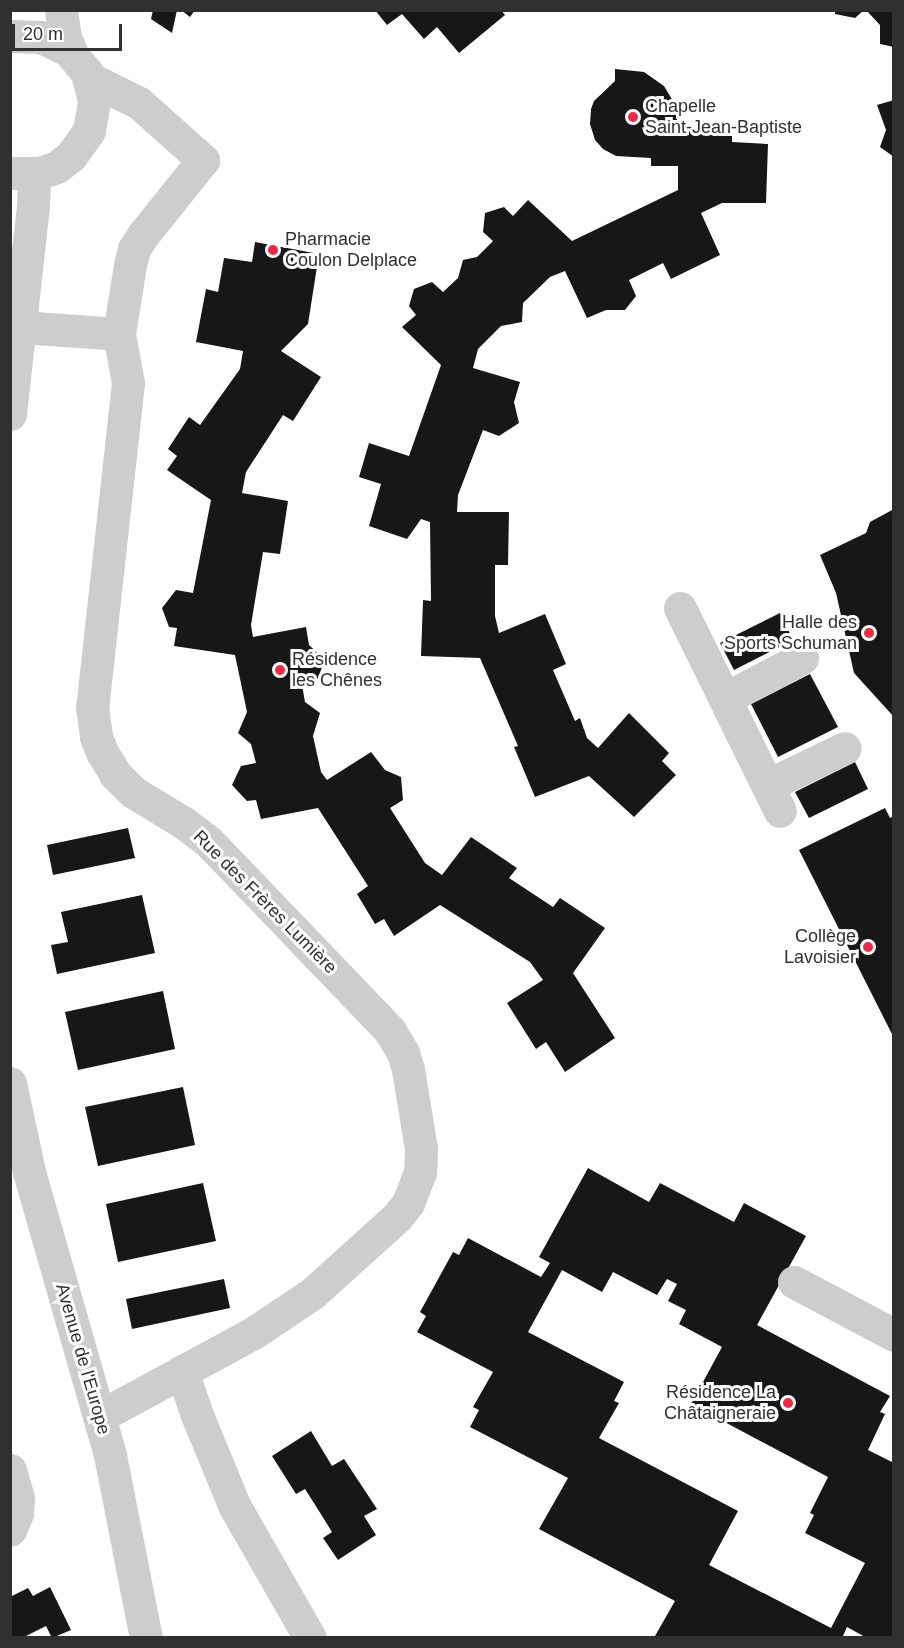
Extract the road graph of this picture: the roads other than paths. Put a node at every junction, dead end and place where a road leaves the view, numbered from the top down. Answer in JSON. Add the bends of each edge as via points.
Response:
{"nodes":[{"id":1,"x":16,"y":10,"type":"edge"},
{"id":2,"x":61,"y":10,"type":"edge"},
{"id":3,"x":10,"y":18,"type":"edge"},
{"id":4,"x":10,"y":36,"type":"edge"},
{"id":5,"x":81,"y":66,"type":"junction"},
{"id":6,"x":22,"y":173,"type":"edge"},
{"id":7,"x":20,"y":327,"type":"junction"},
{"id":8,"x":119,"y":334,"type":"junction"},
{"id":9,"x":10,"y":414,"type":"edge"},
{"id":10,"x":680,"y":608,"type":"dead end"},
{"id":11,"x":802,"y":658,"type":"dead end"},
{"id":12,"x":726,"y":698,"type":"junction"},
{"id":13,"x":845,"y":748,"type":"dead end"},
{"id":14,"x":10,"y":1083,"type":"edge"},
{"id":15,"x":794,"y":1282,"type":"dead end"},
{"id":16,"x":894,"y":1335,"type":"edge"},
{"id":17,"x":182,"y":1371,"type":"junction"},
{"id":18,"x":100,"y":1416,"type":"junction"},
{"id":19,"x":10,"y":1470,"type":"edge"},
{"id":20,"x":10,"y":1530,"type":"edge"},
{"id":21,"x":146,"y":1638,"type":"edge"},
{"id":22,"x":310,"y":1638,"type":"edge"}],
"edges":[{"from":1,"to":3,"type":"street"},
{"from":2,"to":5,"type":"street","via":[[65,37]]},
{"from":4,"to":5,"type":"street","name":"Rue des Frères Lumière","via":[[41,36],[63,46]]},
{"from":5,"to":6,"type":"street","via":[[94,108],[84,142],[57,166]]},
{"from":5,"to":8,"type":"street","name":"Rue des Frères Lumière","via":[[139,103],[203,160],[134,249]]},
{"from":6,"to":7,"type":"street","via":[[33,206]]},
{"from":7,"to":8,"type":"street"},
{"from":7,"to":9,"type":"street"},
{"from":8,"to":17,"type":"street","name":"Rue des Frères Lumière","via":[[128,383],[92,707],[102,752],[115,774],[133,792],[209,842],[382,1022],[403,1053],[419,1129],[420,1173],[397,1217],[313,1293],[255,1332]]},
{"from":10,"to":12,"type":"street"},
{"from":11,"to":12,"type":"street"},
{"from":12,"to":13,"type":"street","via":[[774,798]]},
{"from":14,"to":18,"type":"street","name":"Avenue de l'Europe","via":[[29,1172]]},
{"from":15,"to":16,"type":"street"},
{"from":17,"to":18,"type":"street","name":"Rue des Frères Lumière"},
{"from":17,"to":22,"type":"street","via":[[235,1507]]},
{"from":18,"to":21,"type":"street","name":"Avenue de l'Europe","via":[[119,1492]]},
{"from":19,"to":20,"type":"street","via":[[18,1498]]}]}
